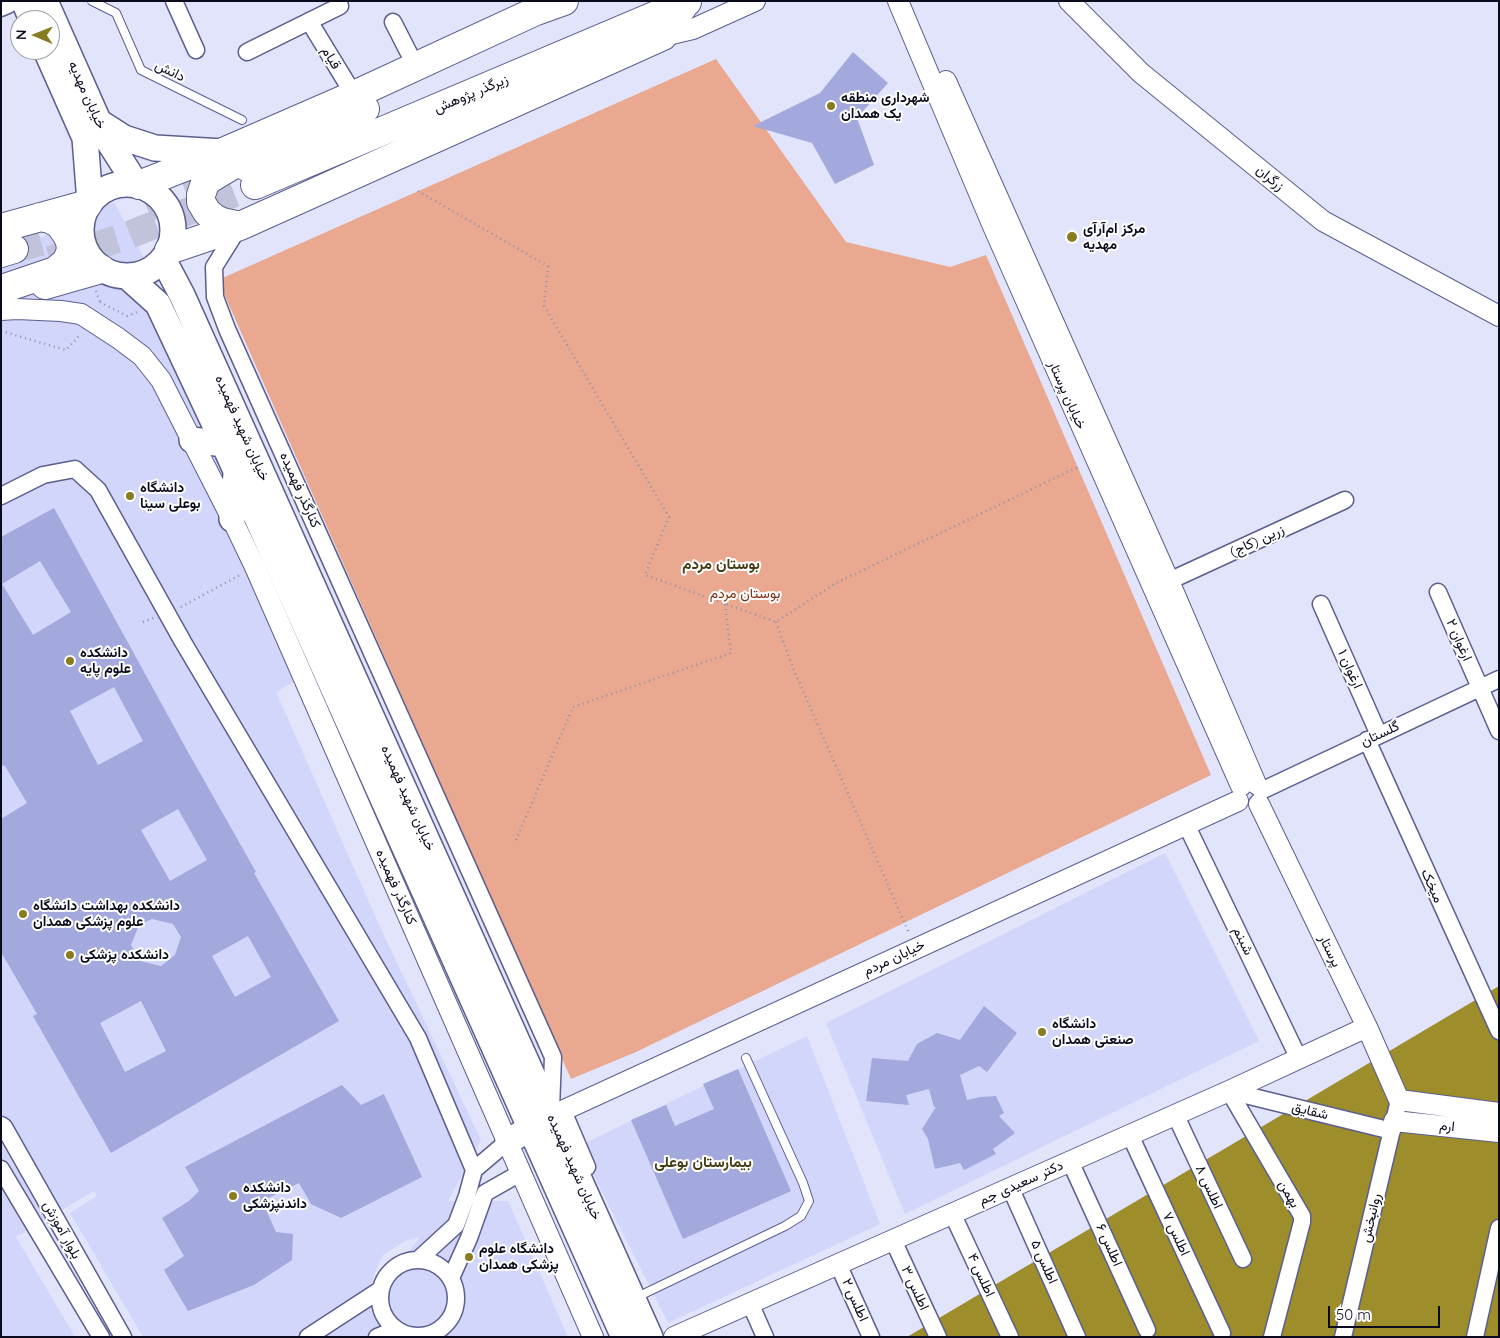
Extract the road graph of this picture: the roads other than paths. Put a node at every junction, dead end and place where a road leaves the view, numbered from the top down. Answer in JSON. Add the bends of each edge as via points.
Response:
{"nodes":[{"id":1,"x":45,"y":1,"type":"edge"},
{"id":2,"x":92,"y":1,"type":"edge"},
{"id":3,"x":174,"y":1,"type":"edge"},
{"id":4,"x":564,"y":1,"type":"edge"},
{"id":5,"x":587,"y":1,"type":"edge"},
{"id":6,"x":754,"y":1,"type":"edge"},
{"id":7,"x":898,"y":1,"type":"edge"},
{"id":8,"x":911,"y":1,"type":"edge"},
{"id":9,"x":1069,"y":1,"type":"edge"},
{"id":10,"x":687,"y":2,"type":"edge"},
{"id":11,"x":340,"y":6,"type":"dead end"},
{"id":12,"x":309,"y":21,"type":"junction"},
{"id":13,"x":393,"y":22,"type":"dead end"},
{"id":14,"x":663,"y":36,"type":"junction"},
{"id":15,"x":196,"y":50,"type":"dead end"},
{"id":16,"x":247,"y":52,"type":"dead end"},
{"id":17,"x":51,"y":60,"type":"edge"},
{"id":18,"x":416,"y":66,"type":"junction"},
{"id":19,"x":354,"y":95,"type":"junction"},
{"id":20,"x":327,"y":107,"type":"junction"},
{"id":21,"x":242,"y":120,"type":"dead end"},
{"id":22,"x":99,"y":122,"type":"junction"},
{"id":23,"x":223,"y":152,"type":"junction"},
{"id":24,"x":138,"y":185,"type":"junction"},
{"id":25,"x":89,"y":203,"type":"junction"},
{"id":26,"x":40,"y":217,"type":"junction"},
{"id":27,"x":240,"y":226,"type":"junction"},
{"id":28,"x":7,"y":255,"type":"edge"},
{"id":29,"x":166,"y":255,"type":"junction"},
{"id":30,"x":95,"y":270,"type":"junction"},
{"id":31,"x":128,"y":277,"type":"junction"},
{"id":32,"x":1,"y":292,"type":"edge"},
{"id":33,"x":1,"y":299,"type":"edge"},
{"id":34,"x":1,"y":310,"type":"edge"},
{"id":35,"x":1499,"y":316,"type":"edge"},
{"id":36,"x":192,"y":440,"type":"junction"},
{"id":37,"x":224,"y":444,"type":"junction"},
{"id":38,"x":237,"y":472,"type":"junction"},
{"id":39,"x":1,"y":496,"type":"edge"},
{"id":40,"x":1346,"y":500,"type":"dead end"},
{"id":41,"x":232,"y":519,"type":"junction"},
{"id":42,"x":1168,"y":581,"type":"junction"},
{"id":43,"x":1438,"y":592,"type":"dead end"},
{"id":44,"x":1321,"y":604,"type":"dead end"},
{"id":45,"x":1499,"y":679,"type":"edge"},
{"id":46,"x":1480,"y":688,"type":"junction"},
{"id":47,"x":1499,"y":731,"type":"edge"},
{"id":48,"x":1373,"y":738,"type":"junction"},
{"id":49,"x":1251,"y":793,"type":"junction"},
{"id":50,"x":1186,"y":824,"type":"junction"},
{"id":51,"x":1367,"y":1027,"type":"junction"},
{"id":52,"x":1499,"y":1031,"type":"edge"},
{"id":53,"x":746,"y":1058,"type":"dead end"},
{"id":54,"x":1299,"y":1059,"type":"junction"},
{"id":55,"x":1229,"y":1091,"type":"junction"},
{"id":56,"x":1399,"y":1100,"type":"junction"},
{"id":57,"x":1499,"y":1113,"type":"edge"},
{"id":58,"x":557,"y":1114,"type":"junction"},
{"id":59,"x":1175,"y":1114,"type":"junction"},
{"id":60,"x":1,"y":1125,"type":"edge"},
{"id":61,"x":1393,"y":1126,"type":"junction"},
{"id":62,"x":530,"y":1129,"type":"junction"},
{"id":63,"x":1499,"y":1132,"type":"edge"},
{"id":64,"x":1130,"y":1135,"type":"junction"},
{"id":65,"x":508,"y":1141,"type":"junction"},
{"id":66,"x":1070,"y":1161,"type":"junction"},
{"id":67,"x":1,"y":1170,"type":"edge"},
{"id":68,"x":474,"y":1170,"type":"junction"},
{"id":69,"x":522,"y":1172,"type":"junction"},
{"id":70,"x":1010,"y":1187,"type":"junction"},
{"id":71,"x":952,"y":1213,"type":"junction"},
{"id":72,"x":61,"y":1228,"type":"junction"},
{"id":73,"x":1499,"y":1228,"type":"edge"},
{"id":74,"x":43,"y":1237,"type":"junction"},
{"id":75,"x":893,"y":1240,"type":"junction"},
{"id":76,"x":419,"y":1259,"type":"junction"},
{"id":77,"x":1243,"y":1259,"type":"dead end"},
{"id":78,"x":838,"y":1264,"type":"junction"},
{"id":79,"x":451,"y":1278,"type":"junction"},
{"id":80,"x":380,"y":1290,"type":"junction"},
{"id":81,"x":637,"y":1296,"type":"junction"},
{"id":82,"x":750,"y":1303,"type":"junction"},
{"id":83,"x":396,"y":1329,"type":"junction"},
{"id":84,"x":1147,"y":1330,"type":"dead end"},
{"id":85,"x":1222,"y":1333,"type":"dead end"},
{"id":86,"x":101,"y":1337,"type":"edge"},
{"id":87,"x":123,"y":1337,"type":"edge"},
{"id":88,"x":308,"y":1337,"type":"edge"},
{"id":89,"x":377,"y":1337,"type":"edge"},
{"id":90,"x":416,"y":1337,"type":"edge"},
{"id":91,"x":593,"y":1337,"type":"edge"},
{"id":92,"x":624,"y":1337,"type":"edge"},
{"id":93,"x":650,"y":1337,"type":"edge"},
{"id":94,"x":660,"y":1337,"type":"edge"},
{"id":95,"x":674,"y":1337,"type":"edge"},
{"id":96,"x":765,"y":1337,"type":"edge"},
{"id":97,"x":871,"y":1337,"type":"edge"},
{"id":98,"x":938,"y":1337,"type":"edge"},
{"id":99,"x":1010,"y":1337,"type":"edge"},
{"id":100,"x":1077,"y":1337,"type":"edge"},
{"id":101,"x":1272,"y":1337,"type":"edge"},
{"id":102,"x":1343,"y":1337,"type":"edge"},
{"id":103,"x":1475,"y":1337,"type":"edge"}],
"edges":[{"from":1,"to":22,"type":"main road","name":"خیابان مهدیه"},
{"from":2,"to":21,"type":"lane","name":"دانش","via":[[116,13],[141,70]]},
{"from":3,"to":15,"type":"street"},
{"from":4,"to":18,"type":"highway"},
{"from":5,"to":10,"type":"highway","name":"زیرگذر پژوهش","via":[[251,176]]},
{"from":6,"to":14,"type":"street","via":[[693,30]]},
{"from":7,"to":49,"type":"street","name":"خیابان پرستار","via":[[1095,459]]},
{"from":8,"to":42,"type":"street","name":"خیابان پرستار"},
{"from":9,"to":35,"type":"street","name":"زرگران","via":[[1141,73],[1323,221]]},
{"from":10,"to":14,"type":"highway"},
{"from":11,"to":12,"type":"street"},
{"from":12,"to":16,"type":"street"},
{"from":12,"to":19,"type":"street","name":"قیام"},
{"from":13,"to":18,"type":"street"},
{"from":14,"to":27,"type":"highway"},
{"from":17,"to":25,"type":"main road","name":"خیابان مهدیه","via":[[86,138]]},
{"from":18,"to":19,"type":"highway"},
{"from":19,"to":20,"type":"highway"},
{"from":20,"to":23,"type":"highway"},
{"from":20,"to":27,"type":"highway","via":[[206,183],[201,202],[207,212],[222,222]]},
{"from":22,"to":23,"type":"main road","via":[[124,138],[155,148]]},
{"from":22,"to":24,"type":"main road","name":"خیابان مهدیه"},
{"from":23,"to":24,"type":"highway"},
{"from":24,"to":25,"type":"main road","via":[[110,186]]},
{"from":24,"to":29,"type":"main road","via":[[152,191],[170,214],[173,228]]},
{"from":25,"to":26,"type":"highway"},
{"from":25,"to":30,"type":"main road","via":[[82,217],[80,232]]},
{"from":26,"to":28,"type":"highway"},
{"from":26,"to":32,"type":"highway","via":[[59,224],[65,232],[71,251],[66,262],[55,271]]},
{"from":27,"to":29,"type":"highway"},
{"from":27,"to":58,"type":"street","name":"کنارگذر فهمیده","via":[[214,267],[215,296],[553,1057]]},
{"from":29,"to":31,"type":"main road","via":[[154,268]]},
{"from":29,"to":58,"type":"main road","name":"خیابان شهید فهمیده"},
{"from":30,"to":31,"type":"main road"},
{"from":30,"to":33,"type":"highway"},
{"from":31,"to":37,"type":"main road","name":"خیابان شهید فهمیده","via":[[158,304]]},
{"from":34,"to":36,"type":"street","name":"کنارگذر فهمیده","via":[[62,311],[81,314],[93,322],[142,356],[161,380]]},
{"from":36,"to":37,"type":"main road"},
{"from":36,"to":41,"type":"street","name":"کنارگذر فهمیده"},
{"from":37,"to":38,"type":"main road","name":"خیابان شهید فهمیده"},
{"from":38,"to":41,"type":"main road"},
{"from":38,"to":62,"type":"main road","name":"خیابان شهید فهمیده"},
{"from":39,"to":68,"type":"street","via":[[43,475],[75,469],[98,490],[418,1038]]},
{"from":40,"to":42,"type":"street","name":"زرین (کاج)"},
{"from":41,"to":65,"type":"street","name":"کنارگذر فهمیده"},
{"from":42,"to":49,"type":"street","name":"خیابان پرستار"},
{"from":43,"to":46,"type":"street","name":"ارغوان ۲"},
{"from":44,"to":48,"type":"street","name":"ارغوان ۱"},
{"from":45,"to":46,"type":"street","name":"گلستان"},
{"from":46,"to":47,"type":"street","name":"ارغوان ۲"},
{"from":46,"to":48,"type":"street","name":"گلستان"},
{"from":48,"to":49,"type":"street","name":"گلستان"},
{"from":48,"to":52,"type":"street","name":"میخک"},
{"from":49,"to":50,"type":"street","name":"خیابان مردم"},
{"from":49,"to":51,"type":"street","name":"پرستار"},
{"from":50,"to":54,"type":"street","name":"شبنم"},
{"from":50,"to":58,"type":"street","name":"خیابان مردم"},
{"from":51,"to":54,"type":"street","name":"دکتر سعیدی جم"},
{"from":51,"to":56,"type":"street","name":"پرستار"},
{"from":53,"to":81,"type":"lane","via":[[809,1201],[801,1216],[785,1226]]},
{"from":54,"to":55,"type":"street","name":"دکتر سعیدی جم"},
{"from":55,"to":59,"type":"street","name":"دکتر سعیدی جم"},
{"from":55,"to":61,"type":"street","name":"شقایق"},
{"from":55,"to":101,"type":"street","name":"بهمن","via":[[1302,1216]]},
{"from":56,"to":57,"type":"street","name":"ارم"},
{"from":56,"to":61,"type":"street","name":"روانبخش"},
{"from":58,"to":81,"type":"main road","name":"خیابان شهید فهمیده"},
{"from":59,"to":64,"type":"street","name":"دکتر سعیدی جم"},
{"from":59,"to":77,"type":"street","name":"اطلس ۸"},
{"from":60,"to":72,"type":"street","name":"بلوار آموزش"},
{"from":61,"to":63,"type":"street","name":"ارم"},
{"from":61,"to":102,"type":"street","name":"روانبخش"},
{"from":62,"to":65,"type":"main road"},
{"from":62,"to":92,"type":"main road","name":"خیابان شهید فهمیده"},
{"from":64,"to":66,"type":"street","name":"دکتر سعیدی جم"},
{"from":64,"to":85,"type":"street","name":"اطلس ۷"},
{"from":65,"to":68,"type":"street"},
{"from":65,"to":69,"type":"street","name":"کنارگذر فهمیده"},
{"from":66,"to":70,"type":"street","name":"دکتر سعیدی جم"},
{"from":66,"to":84,"type":"street","name":"اطلس ۶"},
{"from":67,"to":74,"type":"street","name":"بلوار آموزش"},
{"from":68,"to":76,"type":"street","via":[[456,1225]]},
{"from":69,"to":79,"type":"street","via":[[485,1193]]},
{"from":69,"to":91,"type":"street","name":"کنارگذر فهمیده"},
{"from":70,"to":71,"type":"street","name":"دکتر سعیدی جم"},
{"from":70,"to":100,"type":"street","name":"اطلس ۵"},
{"from":71,"to":75,"type":"street","name":"دکتر سعیدی جم"},
{"from":71,"to":99,"type":"street","name":"اطلس ۴"},
{"from":72,"to":74,"type":"street"},
{"from":72,"to":87,"type":"street","name":"بلوار آموزش"},
{"from":73,"to":103,"type":"street"},
{"from":74,"to":86,"type":"street","name":"بلوار آموزش"},
{"from":75,"to":78,"type":"street","name":"دکتر سعیدی جم"},
{"from":75,"to":98,"type":"street","name":"اطلس ۳"},
{"from":76,"to":79,"type":"street","via":[[443,1268]]},
{"from":76,"to":80,"type":"street","via":[[404,1262],[390,1271]]},
{"from":78,"to":82,"type":"street","name":"دکتر سعیدی جم"},
{"from":78,"to":97,"type":"street","name":"اطلس ۲"},
{"from":79,"to":90,"type":"street","via":[[456,1301],[447,1323],[427,1335]]},
{"from":80,"to":83,"type":"street","via":[[382,1312]]},
{"from":80,"to":88,"type":"street"},
{"from":81,"to":93,"type":"main road","name":"خیابان شهید فهمیده"},
{"from":81,"to":94,"type":"street"},
{"from":82,"to":95,"type":"street","name":"دکتر سعیدی جم"},
{"from":82,"to":96,"type":"street"},
{"from":83,"to":89,"type":"street"},
{"from":83,"to":90,"type":"street"}]}
